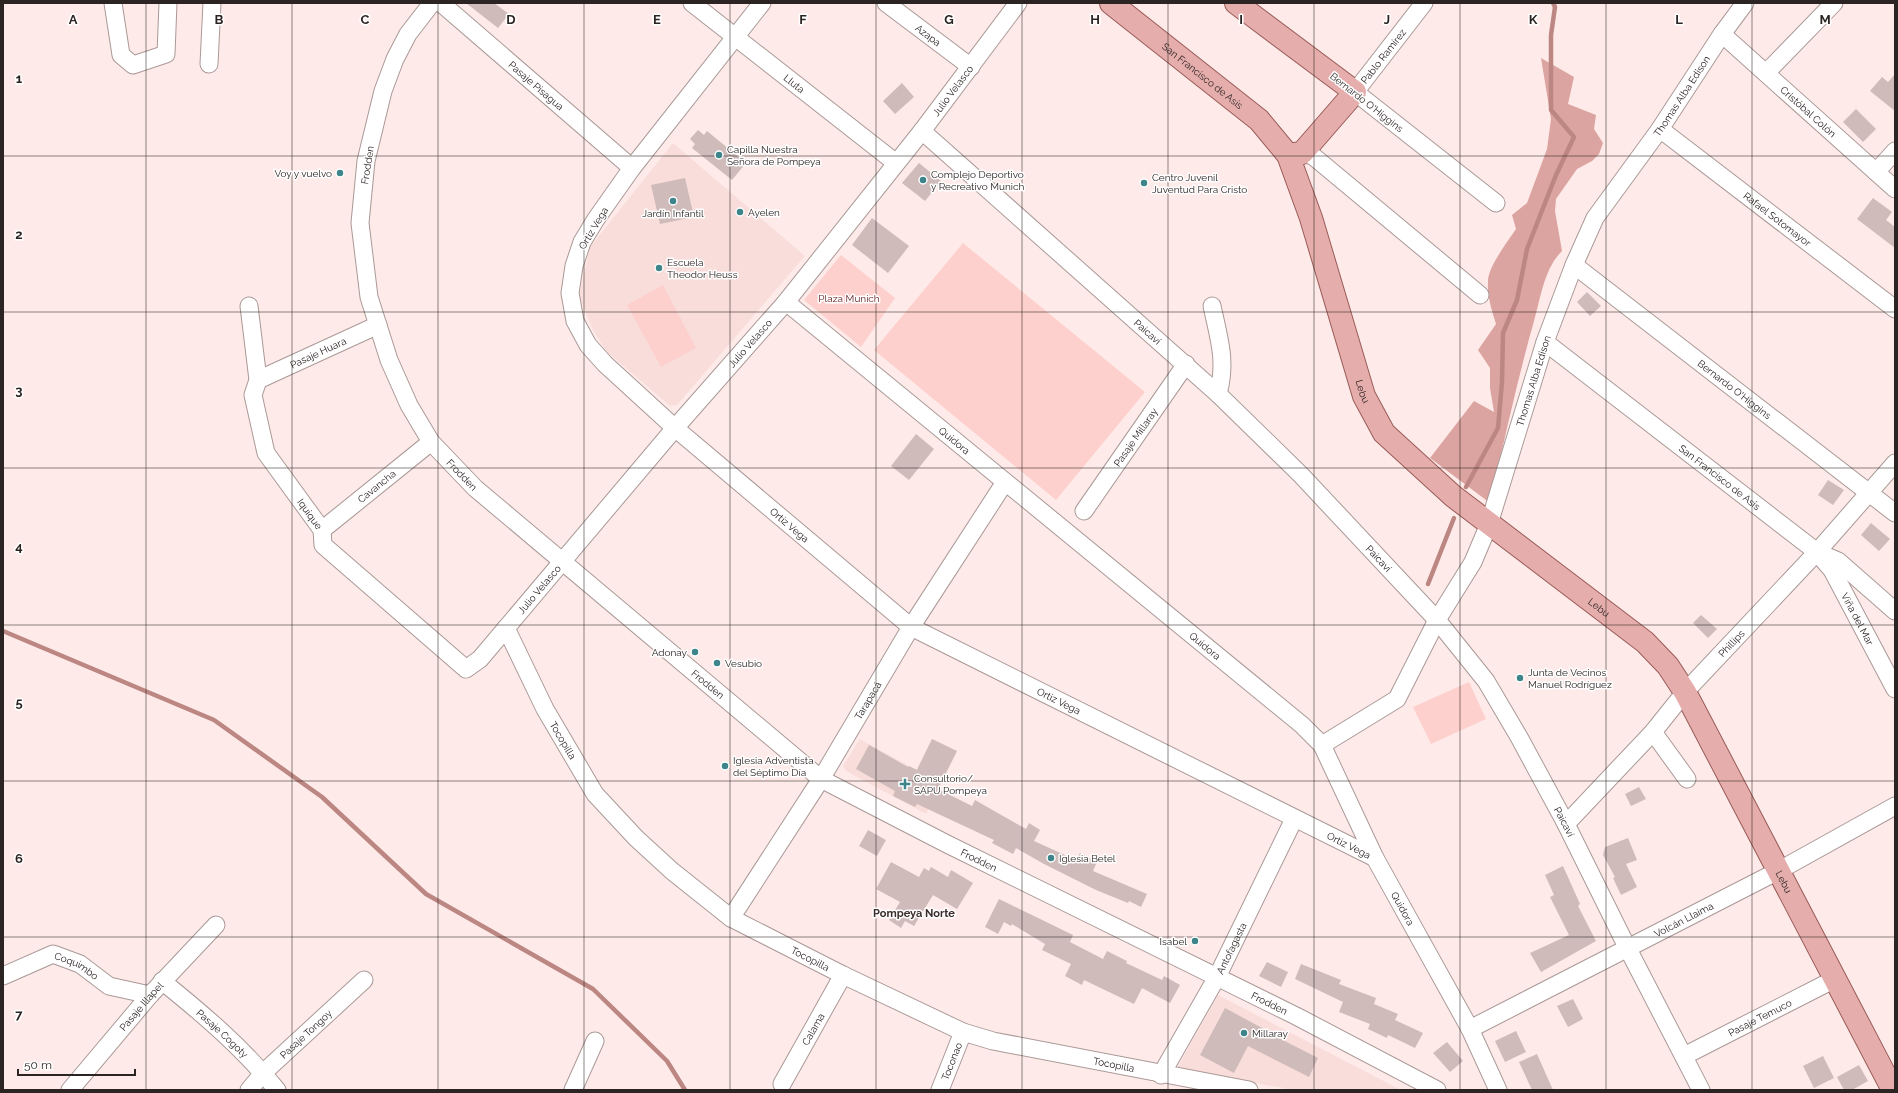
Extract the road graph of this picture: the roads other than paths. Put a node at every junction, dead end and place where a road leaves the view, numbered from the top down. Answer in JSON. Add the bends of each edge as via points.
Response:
{"nodes":[{"id":1,"x":113,"y":3,"type":"edge"},
{"id":2,"x":168,"y":3,"type":"edge"},
{"id":3,"x":212,"y":3,"type":"edge"},
{"id":4,"x":432,"y":3,"type":"edge"},
{"id":5,"x":441,"y":3,"type":"edge"},
{"id":6,"x":692,"y":3,"type":"edge"},
{"id":7,"x":762,"y":3,"type":"edge"},
{"id":8,"x":886,"y":3,"type":"edge"},
{"id":9,"x":1018,"y":3,"type":"edge"},
{"id":10,"x":1111,"y":3,"type":"edge"},
{"id":11,"x":1236,"y":3,"type":"edge"},
{"id":12,"x":1424,"y":3,"type":"edge"},
{"id":13,"x":1745,"y":3,"type":"edge"},
{"id":14,"x":1834,"y":3,"type":"edge"},
{"id":15,"x":1722,"y":34,"type":"junction"},
{"id":16,"x":736,"y":38,"type":"junction"},
{"id":17,"x":209,"y":64,"type":"dead end"},
{"id":18,"x":971,"y":66,"type":"junction"},
{"id":19,"x":1766,"y":73,"type":"junction"},
{"id":20,"x":1355,"y":92,"type":"junction"},
{"id":21,"x":1660,"y":129,"type":"junction"},
{"id":22,"x":922,"y":131,"type":"junction"},
{"id":23,"x":1895,"y":151,"type":"edge"},
{"id":24,"x":1295,"y":154,"type":"junction"},
{"id":25,"x":896,"y":163,"type":"junction"},
{"id":26,"x":632,"y":168,"type":"junction"},
{"id":27,"x":1876,"y":172,"type":"junction"},
{"id":28,"x":1895,"y":189,"type":"edge"},
{"id":29,"x":1496,"y":203,"type":"dead end"},
{"id":30,"x":1574,"y":265,"type":"junction"},
{"id":31,"x":1480,"y":296,"type":"dead end"},
{"id":32,"x":786,"y":302,"type":"junction"},
{"id":33,"x":249,"y":306,"type":"dead end"},
{"id":34,"x":1212,"y":306,"type":"dead end"},
{"id":35,"x":1895,"y":309,"type":"edge"},
{"id":36,"x":378,"y":325,"type":"junction"},
{"id":37,"x":1545,"y":342,"type":"junction"},
{"id":38,"x":1186,"y":364,"type":"junction"},
{"id":39,"x":258,"y":380,"type":"junction"},
{"id":40,"x":1218,"y":394,"type":"junction"},
{"id":41,"x":675,"y":428,"type":"junction"},
{"id":42,"x":431,"y":442,"type":"junction"},
{"id":43,"x":1895,"y":463,"type":"edge"},
{"id":44,"x":1005,"y":482,"type":"junction"},
{"id":45,"x":1868,"y":492,"type":"junction"},
{"id":46,"x":1084,"y":511,"type":"dead end"},
{"id":47,"x":1895,"y":513,"type":"edge"},
{"id":48,"x":1489,"y":524,"type":"junction"},
{"id":49,"x":322,"y":530,"type":"junction"},
{"id":50,"x":1817,"y":552,"type":"junction"},
{"id":51,"x":563,"y":563,"type":"junction"},
{"id":52,"x":1895,"y":611,"type":"edge"},
{"id":53,"x":1437,"y":620,"type":"junction"},
{"id":54,"x":911,"y":627,"type":"junction"},
{"id":55,"x":506,"y":628,"type":"junction"},
{"id":56,"x":466,"y":669,"type":"joint"},
{"id":57,"x":1895,"y":689,"type":"edge"},
{"id":58,"x":1685,"y":692,"type":"junction"},
{"id":59,"x":1653,"y":732,"type":"junction"},
{"id":60,"x":1322,"y":746,"type":"junction"},
{"id":61,"x":821,"y":779,"type":"junction"},
{"id":62,"x":1687,"y":779,"type":"dead end"},
{"id":63,"x":1895,"y":806,"type":"edge"},
{"id":64,"x":1294,"y":819,"type":"junction"},
{"id":65,"x":1566,"y":824,"type":"junction"},
{"id":66,"x":1375,"y":858,"type":"junction"},
{"id":67,"x":1778,"y":871,"type":"junction"},
{"id":68,"x":731,"y":918,"type":"junction"},
{"id":69,"x":216,"y":925,"type":"dead end"},
{"id":70,"x":1627,"y":947,"type":"junction"},
{"id":71,"x":843,"y":975,"type":"junction"},
{"id":72,"x":3,"y":976,"type":"edge"},
{"id":73,"x":1218,"y":977,"type":"junction"},
{"id":74,"x":1835,"y":979,"type":"junction"},
{"id":75,"x":364,"y":980,"type":"dead end"},
{"id":76,"x":162,"y":981,"type":"junction"},
{"id":77,"x":150,"y":995,"type":"junction"},
{"id":78,"x":1470,"y":1029,"type":"junction"},
{"id":79,"x":963,"y":1032,"type":"junction"},
{"id":80,"x":595,"y":1041,"type":"dead end"},
{"id":81,"x":1684,"y":1056,"type":"junction"},
{"id":82,"x":263,"y":1073,"type":"junction"},
{"id":83,"x":1161,"y":1074,"type":"junction"},
{"id":84,"x":782,"y":1084,"type":"dead end"},
{"id":85,"x":1892,"y":1088,"type":"edge"},
{"id":86,"x":70,"y":1090,"type":"edge"},
{"id":87,"x":249,"y":1090,"type":"edge"},
{"id":88,"x":277,"y":1090,"type":"edge"},
{"id":89,"x":573,"y":1090,"type":"edge"},
{"id":90,"x":940,"y":1090,"type":"edge"},
{"id":91,"x":1249,"y":1090,"type":"edge"},
{"id":92,"x":1437,"y":1090,"type":"edge"},
{"id":93,"x":1498,"y":1090,"type":"edge"},
{"id":94,"x":1701,"y":1090,"type":"edge"}],
"edges":[{"from":1,"to":2,"type":"street","via":[[121,55],[133,65],[166,54]]},
{"from":3,"to":17,"type":"street"},
{"from":4,"to":36,"type":"street","name":"Frodden","via":[[408,34],[395,59],[383,91],[366,161],[360,223],[369,297]]},
{"from":5,"to":26,"type":"street","name":"Pasaje Pisagua"},
{"from":6,"to":16,"type":"street","name":"Lluta"},
{"from":7,"to":16,"type":"street","name":"Ortiz Vega"},
{"from":8,"to":18,"type":"street","name":"Azapa"},
{"from":9,"to":18,"type":"street","name":"Julio Velasco"},
{"from":10,"to":24,"type":"main road","name":"San Francisco de Asís","via":[[1259,120]]},
{"from":11,"to":20,"type":"main road","name":"Bernardo O'Higgins"},
{"from":12,"to":20,"type":"street","name":"Pablo Ramírez"},
{"from":13,"to":15,"type":"street","name":"Thomas Alba Edison"},
{"from":14,"to":19,"type":"street"},
{"from":15,"to":19,"type":"street","name":"Cristóbal Colón"},
{"from":15,"to":21,"type":"street","name":"Thomas Alba Edison"},
{"from":16,"to":25,"type":"street","name":"Lluta"},
{"from":16,"to":26,"type":"street","name":"Ortiz Vega"},
{"from":18,"to":22,"type":"street","name":"Julio Velasco"},
{"from":19,"to":27,"type":"street","name":"Cristóbal Colón"},
{"from":20,"to":24,"type":"main road","name":"Pablo Ramírez"},
{"from":20,"to":29,"type":"street","name":"Bernardo O'Higgins"},
{"from":21,"to":30,"type":"street","name":"Thomas Alba Edison","via":[[1595,218]]},
{"from":21,"to":35,"type":"street","name":"Rafael Sotomayor"},
{"from":22,"to":25,"type":"street","name":"Julio Velasco"},
{"from":22,"to":38,"type":"street","name":"Paicaví"},
{"from":23,"to":27,"type":"street"},
{"from":24,"to":31,"type":"street","name":"San Francisco de Asís","via":[[1313,156]]},
{"from":24,"to":48,"type":"main road","name":"Lebu","via":[[1311,218],[1364,396],[1384,433],[1453,496]]},
{"from":25,"to":32,"type":"street","name":"Julio Velasco"},
{"from":26,"to":41,"type":"street","name":"Ortiz Vega","via":[[582,242],[574,266],[570,293],[575,321],[588,345],[605,364]]},
{"from":27,"to":28,"type":"street","name":"Cristóbal Colón"},
{"from":30,"to":37,"type":"street","name":"Thomas Alba Edison"},
{"from":30,"to":45,"type":"street","name":"Bernardo O'Higgins"},
{"from":32,"to":41,"type":"street","name":"Julio Velasco"},
{"from":32,"to":44,"type":"street","name":"Quidora"},
{"from":33,"to":39,"type":"street","name":"Iquique"},
{"from":34,"to":40,"type":"street","via":[[1223,356],[1223,376]]},
{"from":36,"to":39,"type":"street","name":"Pasaje Huara"},
{"from":36,"to":42,"type":"street","name":"Frodden","via":[[389,360],[409,405]]},
{"from":37,"to":48,"type":"street","name":"Thomas Alba Edison"},
{"from":37,"to":50,"type":"street","name":"San Francisco de Asís"},
{"from":38,"to":40,"type":"street","name":"Paicaví"},
{"from":38,"to":46,"type":"street","name":"Pasaje Millaray"},
{"from":39,"to":49,"type":"street","name":"Iquique","via":[[253,395],[266,453]]},
{"from":40,"to":53,"type":"street","name":"Paicaví","via":[[1301,476]]},
{"from":41,"to":51,"type":"street","name":"Julio Velasco"},
{"from":41,"to":54,"type":"street","name":"Ortiz Vega"},
{"from":42,"to":49,"type":"street","name":"Cavancha"},
{"from":42,"to":51,"type":"street","name":"Frodden","via":[[475,488]]},
{"from":43,"to":45,"type":"street","name":"Phillips"},
{"from":44,"to":54,"type":"street","name":"Tarapacá"},
{"from":44,"to":60,"type":"street","name":"Quidora","via":[[1302,725]]},
{"from":45,"to":47,"type":"street","name":"Bernardo O'Higgins"},
{"from":45,"to":50,"type":"street","name":"Phillips"},
{"from":48,"to":53,"type":"street","name":"Thomas Alba Edison","via":[[1473,562]]},
{"from":48,"to":58,"type":"main road","name":"Lebu","via":[[1645,642],[1668,666]]},
{"from":49,"to":56,"type":"street","name":"Iquique","via":[[323,545]]},
{"from":50,"to":52,"type":"street","name":"San Francisco de Asís","via":[[1838,561]]},
{"from":50,"to":57,"type":"street","name":"Viña del Mar","via":[[1832,570]]},
{"from":50,"to":58,"type":"street","name":"Phillips"},
{"from":51,"to":55,"type":"street","name":"Julio Velasco"},
{"from":51,"to":61,"type":"street","name":"Frodden"},
{"from":53,"to":60,"type":"street","name":"Thomas Alba Edison","via":[[1397,699]]},
{"from":53,"to":65,"type":"street","name":"Paicaví","via":[[1486,681]]},
{"from":54,"to":61,"type":"street","name":"Tarapacá"},
{"from":54,"to":64,"type":"street","name":"Ortiz Vega"},
{"from":55,"to":56,"type":"street","name":"Julio Velasco","via":[[480,659]]},
{"from":55,"to":68,"type":"street","name":"Tocopilla","via":[[545,709],[595,794],[636,838],[672,871]]},
{"from":58,"to":59,"type":"street","name":"Phillips"},
{"from":58,"to":67,"type":"main road","name":"Lebu"},
{"from":59,"to":62,"type":"street"},
{"from":59,"to":65,"type":"street","name":"Phillips"},
{"from":60,"to":66,"type":"street","name":"Quidora"},
{"from":61,"to":68,"type":"street","name":"Tarapacá"},
{"from":61,"to":73,"type":"street","name":"Frodden"},
{"from":63,"to":67,"type":"street","name":"Volcán Llaima"},
{"from":64,"to":66,"type":"street","name":"Ortiz Vega"},
{"from":64,"to":73,"type":"street","name":"Antofagasta"},
{"from":65,"to":70,"type":"street","name":"Paicaví"},
{"from":66,"to":78,"type":"street","name":"Quidora"},
{"from":67,"to":70,"type":"street","name":"Volcán Llaima"},
{"from":67,"to":74,"type":"main road","name":"Lebu"},
{"from":68,"to":71,"type":"street","name":"Tocopilla"},
{"from":69,"to":76,"type":"street","name":"Pasaje Illapel"},
{"from":70,"to":78,"type":"street","name":"Volcán Llaima"},
{"from":70,"to":81,"type":"street","name":"Paicaví"},
{"from":71,"to":79,"type":"street","name":"Tocopilla"},
{"from":71,"to":84,"type":"street","name":"Calama"},
{"from":72,"to":77,"type":"street","name":"Coquimbo","via":[[53,954],[80,964],[109,986]]},
{"from":73,"to":83,"type":"street","name":"Antofagasta"},
{"from":73,"to":92,"type":"street","name":"Frodden"},
{"from":74,"to":81,"type":"street","name":"Pasaje Temuco"},
{"from":74,"to":85,"type":"main road","name":"Lebu"},
{"from":75,"to":82,"type":"street","name":"Pasaje Tongoy"},
{"from":76,"to":77,"type":"street","name":"Pasaje Illapel"},
{"from":76,"to":82,"type":"street","name":"Pasaje Cogoty","via":[[218,1026]]},
{"from":77,"to":86,"type":"street","name":"Pasaje Illapel"},
{"from":78,"to":93,"type":"street","name":"Quidora"},
{"from":79,"to":83,"type":"street","name":"Tocopilla","via":[[993,1041]]},
{"from":79,"to":90,"type":"street","name":"Toconao"},
{"from":80,"to":89,"type":"street"},
{"from":81,"to":94,"type":"street","name":"Paicaví"},
{"from":82,"to":87,"type":"street","name":"Pasaje Tongoy"},
{"from":82,"to":88,"type":"street","name":"Pasaje Cogoty"},
{"from":83,"to":91,"type":"street","name":"Tocopilla"}]}
